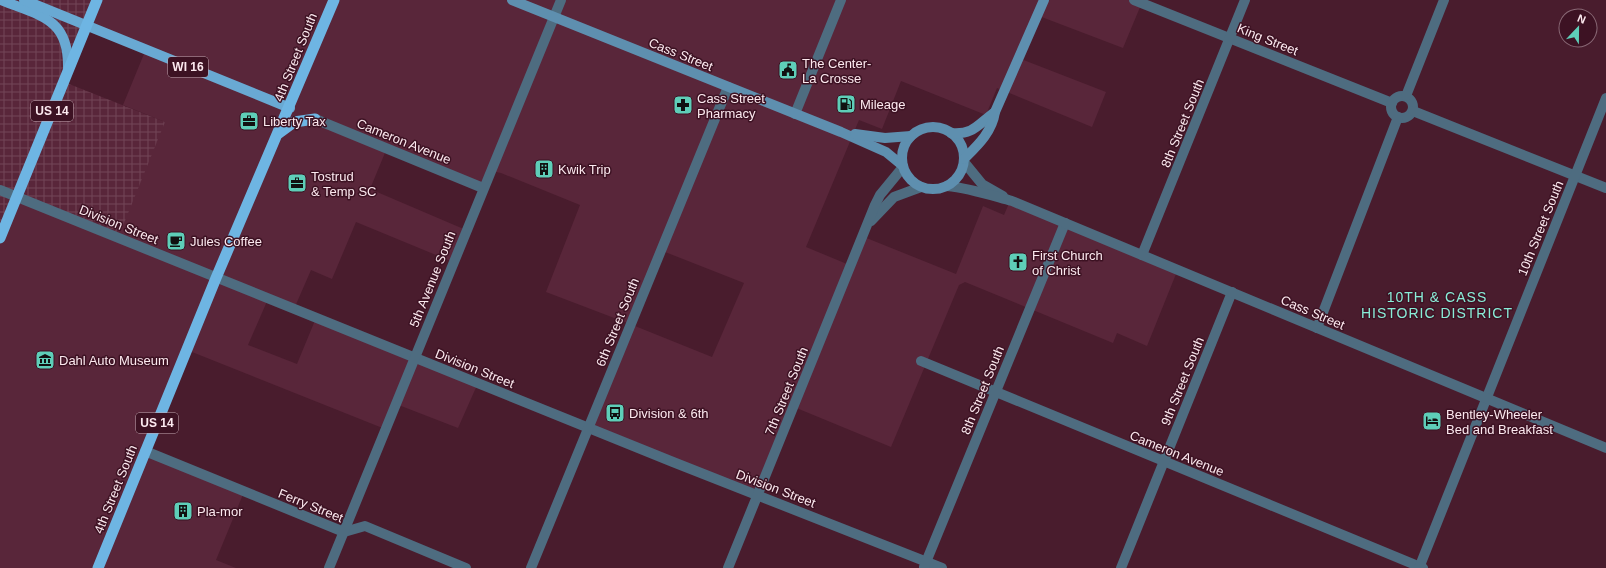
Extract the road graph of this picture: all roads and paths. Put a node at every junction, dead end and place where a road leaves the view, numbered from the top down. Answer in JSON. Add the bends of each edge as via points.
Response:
{"nodes":[{"id":1,"x":2,"y":0,"type":"edge"},
{"id":2,"x":97,"y":0,"type":"edge"},
{"id":3,"x":334,"y":0,"type":"edge"},
{"id":4,"x":512,"y":0,"type":"edge"},
{"id":5,"x":561,"y":0,"type":"edge"},
{"id":6,"x":841,"y":0,"type":"edge"},
{"id":7,"x":1044,"y":0,"type":"edge"},
{"id":8,"x":1134,"y":0,"type":"edge"},
{"id":9,"x":1245,"y":0,"type":"edge"},
{"id":10,"x":1444,"y":0,"type":"edge"},
{"id":11,"x":28,"y":5,"type":"edge"},
{"id":12,"x":554,"y":17,"type":"junction"},
{"id":13,"x":88,"y":25,"type":"junction"},
{"id":14,"x":1230,"y":38,"type":"junction"},
{"id":15,"x":68,"y":72,"type":"junction"},
{"id":16,"x":728,"y":87,"type":"junction"},
{"id":17,"x":1406,"y":96,"type":"junction"},
{"id":18,"x":1606,"y":98,"type":"edge"},
{"id":19,"x":1392,"y":103,"type":"junction"},
{"id":20,"x":290,"y":108,"type":"junction"},
{"id":21,"x":1413,"y":111,"type":"junction"},
{"id":22,"x":996,"y":112,"type":"junction"},
{"id":23,"x":795,"y":114,"type":"junction"},
{"id":24,"x":1398,"y":117,"type":"junction"},
{"id":25,"x":315,"y":119,"type":"joint"},
{"id":26,"x":841,"y":132,"type":"junction"},
{"id":27,"x":278,"y":133,"type":"junction"},
{"id":28,"x":951,"y":133,"type":"junction"},
{"id":29,"x":911,"y":136,"type":"junction"},
{"id":30,"x":964,"y":160,"type":"junction"},
{"id":31,"x":903,"y":166,"type":"junction"},
{"id":32,"x":1575,"y":175,"type":"junction"},
{"id":33,"x":947,"y":186,"type":"junction"},
{"id":34,"x":921,"y":187,"type":"junction"},
{"id":35,"x":483,"y":188,"type":"junction"},
{"id":36,"x":1606,"y":188,"type":"edge"},
{"id":37,"x":0,"y":190,"type":"edge"},
{"id":38,"x":17,"y":197,"type":"junction"},
{"id":39,"x":1010,"y":201,"type":"junction"},
{"id":40,"x":1065,"y":223,"type":"junction"},
{"id":41,"x":869,"y":224,"type":"junction"},
{"id":42,"x":0,"y":238,"type":"edge"},
{"id":43,"x":1142,"y":255,"type":"junction"},
{"id":44,"x":216,"y":278,"type":"junction"},
{"id":45,"x":1232,"y":292,"type":"junction"},
{"id":46,"x":1317,"y":328,"type":"junction"},
{"id":47,"x":414,"y":358,"type":"junction"},
{"id":48,"x":920,"y":361,"type":"dead end"},
{"id":49,"x":995,"y":392,"type":"junction"},
{"id":50,"x":1486,"y":397,"type":"junction"},
{"id":51,"x":588,"y":428,"type":"junction"},
{"id":52,"x":1606,"y":448,"type":"edge"},
{"id":53,"x":145,"y":452,"type":"junction"},
{"id":54,"x":1164,"y":461,"type":"junction"},
{"id":55,"x":758,"y":494,"type":"junction"},
{"id":56,"x":344,"y":532,"type":"junction"},
{"id":57,"x":925,"y":565,"type":"edge"},
{"id":58,"x":98,"y":568,"type":"edge"},
{"id":59,"x":329,"y":568,"type":"edge"},
{"id":60,"x":466,"y":568,"type":"edge"},
{"id":61,"x":531,"y":568,"type":"edge"},
{"id":62,"x":728,"y":568,"type":"edge"},
{"id":63,"x":942,"y":568,"type":"edge"},
{"id":64,"x":1121,"y":568,"type":"edge"},
{"id":65,"x":1420,"y":568,"type":"edge"}],
"edges":[{"from":1,"to":11,"type":"main road"},
{"from":2,"to":13,"type":"highway"},
{"from":3,"to":20,"type":"highway","name":"4th Street South","number":"US 14"},
{"from":4,"to":12,"type":"main road","name":"Cass Street"},
{"from":5,"to":12,"type":"street","name":"5th Avenue South"},
{"from":6,"to":23,"type":"street"},
{"from":7,"to":22,"type":"main road"},
{"from":8,"to":14,"type":"street","name":"King Street"},
{"from":9,"to":14,"type":"street","name":"8th Street South"},
{"from":10,"to":17,"type":"street"},
{"from":11,"to":13,"type":"main road"},
{"from":11,"to":15,"type":"main road","via":[[58,28],[67,48]]},
{"from":12,"to":16,"type":"main road","name":"Cass Street"},
{"from":12,"to":35,"type":"street","name":"5th Avenue South"},
{"from":13,"to":15,"type":"highway","number":"US 14"},
{"from":13,"to":20,"type":"main road","number":"WI 16"},
{"from":14,"to":19,"type":"street","name":"King Street"},
{"from":14,"to":43,"type":"street","name":"8th Street South"},
{"from":15,"to":38,"type":"highway","number":"US 14"},
{"from":16,"to":23,"type":"main road","name":"Cass Street"},
{"from":16,"to":51,"type":"street","name":"6th Street South"},
{"from":17,"to":19,"type":"street","via":[[1399,96]]},
{"from":17,"to":21,"type":"street","via":[[1413,104]]},
{"from":18,"to":32,"type":"street","name":"10th Street South"},
{"from":19,"to":24,"type":"street","via":[[1393,113]]},
{"from":20,"to":27,"type":"highway","name":"4th Street South","number":"US 14"},
{"from":21,"to":24,"type":"street","via":[[1405,118]]},
{"from":21,"to":32,"type":"street"},
{"from":22,"to":28,"type":"main road","via":[[970,132]]},
{"from":22,"to":30,"type":"main road","via":[[990,130]]},
{"from":23,"to":26,"type":"main road","name":"Cass Street"},
{"from":24,"to":46,"type":"street"},
{"from":25,"to":27,"type":"highway","via":[[294,122]]},
{"from":25,"to":35,"type":"street","name":"Cameron Avenue"},
{"from":26,"to":29,"type":"main road","name":"Cass Street","via":[[885,138]]},
{"from":26,"to":31,"type":"main road","name":"Cass Street","via":[[886,152]]},
{"from":27,"to":44,"type":"highway","name":"4th Street South","number":"US 14"},
{"from":28,"to":29,"type":"main road","via":[[933,127],[920,130]]},
{"from":28,"to":30,"type":"main road","via":[[962,146]]},
{"from":29,"to":31,"type":"main road","via":[[903,151]]},
{"from":30,"to":33,"type":"main road","via":[[958,176]]},
{"from":30,"to":39,"type":"street","name":"Cass Street","via":[[982,184]]},
{"from":31,"to":34,"type":"main road","via":[[910,179]]},
{"from":31,"to":41,"type":"street","name":"7th Street South","via":[[880,195]]},
{"from":32,"to":36,"type":"street"},
{"from":32,"to":50,"type":"street","name":"10th Street South"},
{"from":33,"to":34,"type":"main road","via":[[934,189]]},
{"from":33,"to":39,"type":"street","name":"Cass Street","via":[[973,190]]},
{"from":34,"to":41,"type":"street","name":"7th Street South","via":[[894,196]]},
{"from":35,"to":47,"type":"street","name":"5th Avenue South"},
{"from":37,"to":38,"type":"street","name":"Division Street"},
{"from":38,"to":42,"type":"highway","number":"US 14"},
{"from":38,"to":44,"type":"street","name":"Division Street"},
{"from":39,"to":40,"type":"street","name":"Cass Street"},
{"from":40,"to":43,"type":"street","name":"Cass Street"},
{"from":40,"to":49,"type":"street","name":"8th Street South"},
{"from":41,"to":55,"type":"street","name":"7th Street South"},
{"from":43,"to":45,"type":"street","name":"Cass Street"},
{"from":44,"to":47,"type":"street","name":"Division Street"},
{"from":44,"to":53,"type":"highway","name":"4th Street South","number":"US 14"},
{"from":45,"to":46,"type":"street","name":"Cass Street"},
{"from":45,"to":54,"type":"street","name":"9th Street South"},
{"from":46,"to":50,"type":"street","name":"Cass Street"},
{"from":47,"to":51,"type":"street","name":"Division Street"},
{"from":47,"to":56,"type":"street","name":"5th Avenue South"},
{"from":48,"to":49,"type":"street","name":"Cameron Avenue"},
{"from":49,"to":54,"type":"street","name":"Cameron Avenue"},
{"from":49,"to":57,"type":"street","name":"8th Street South"},
{"from":50,"to":52,"type":"street","name":"Cass Street"},
{"from":50,"to":65,"type":"street","name":"10th Street South"},
{"from":51,"to":55,"type":"street","name":"Division Street"},
{"from":51,"to":61,"type":"street","name":"6th Street South"},
{"from":53,"to":56,"type":"street","name":"Ferry Street"},
{"from":53,"to":58,"type":"highway","name":"4th Street South","number":"US 14"},
{"from":54,"to":64,"type":"street","name":"9th Street South"},
{"from":54,"to":65,"type":"street","name":"Cameron Avenue"},
{"from":55,"to":57,"type":"street","name":"Division Street"},
{"from":55,"to":62,"type":"street","name":"7th Street South"},
{"from":56,"to":59,"type":"street","name":"5th Avenue South"},
{"from":56,"to":60,"type":"street","name":"Ferry Street","via":[[365,526]]},
{"from":57,"to":63,"type":"street","name":"Division Street"}]}
